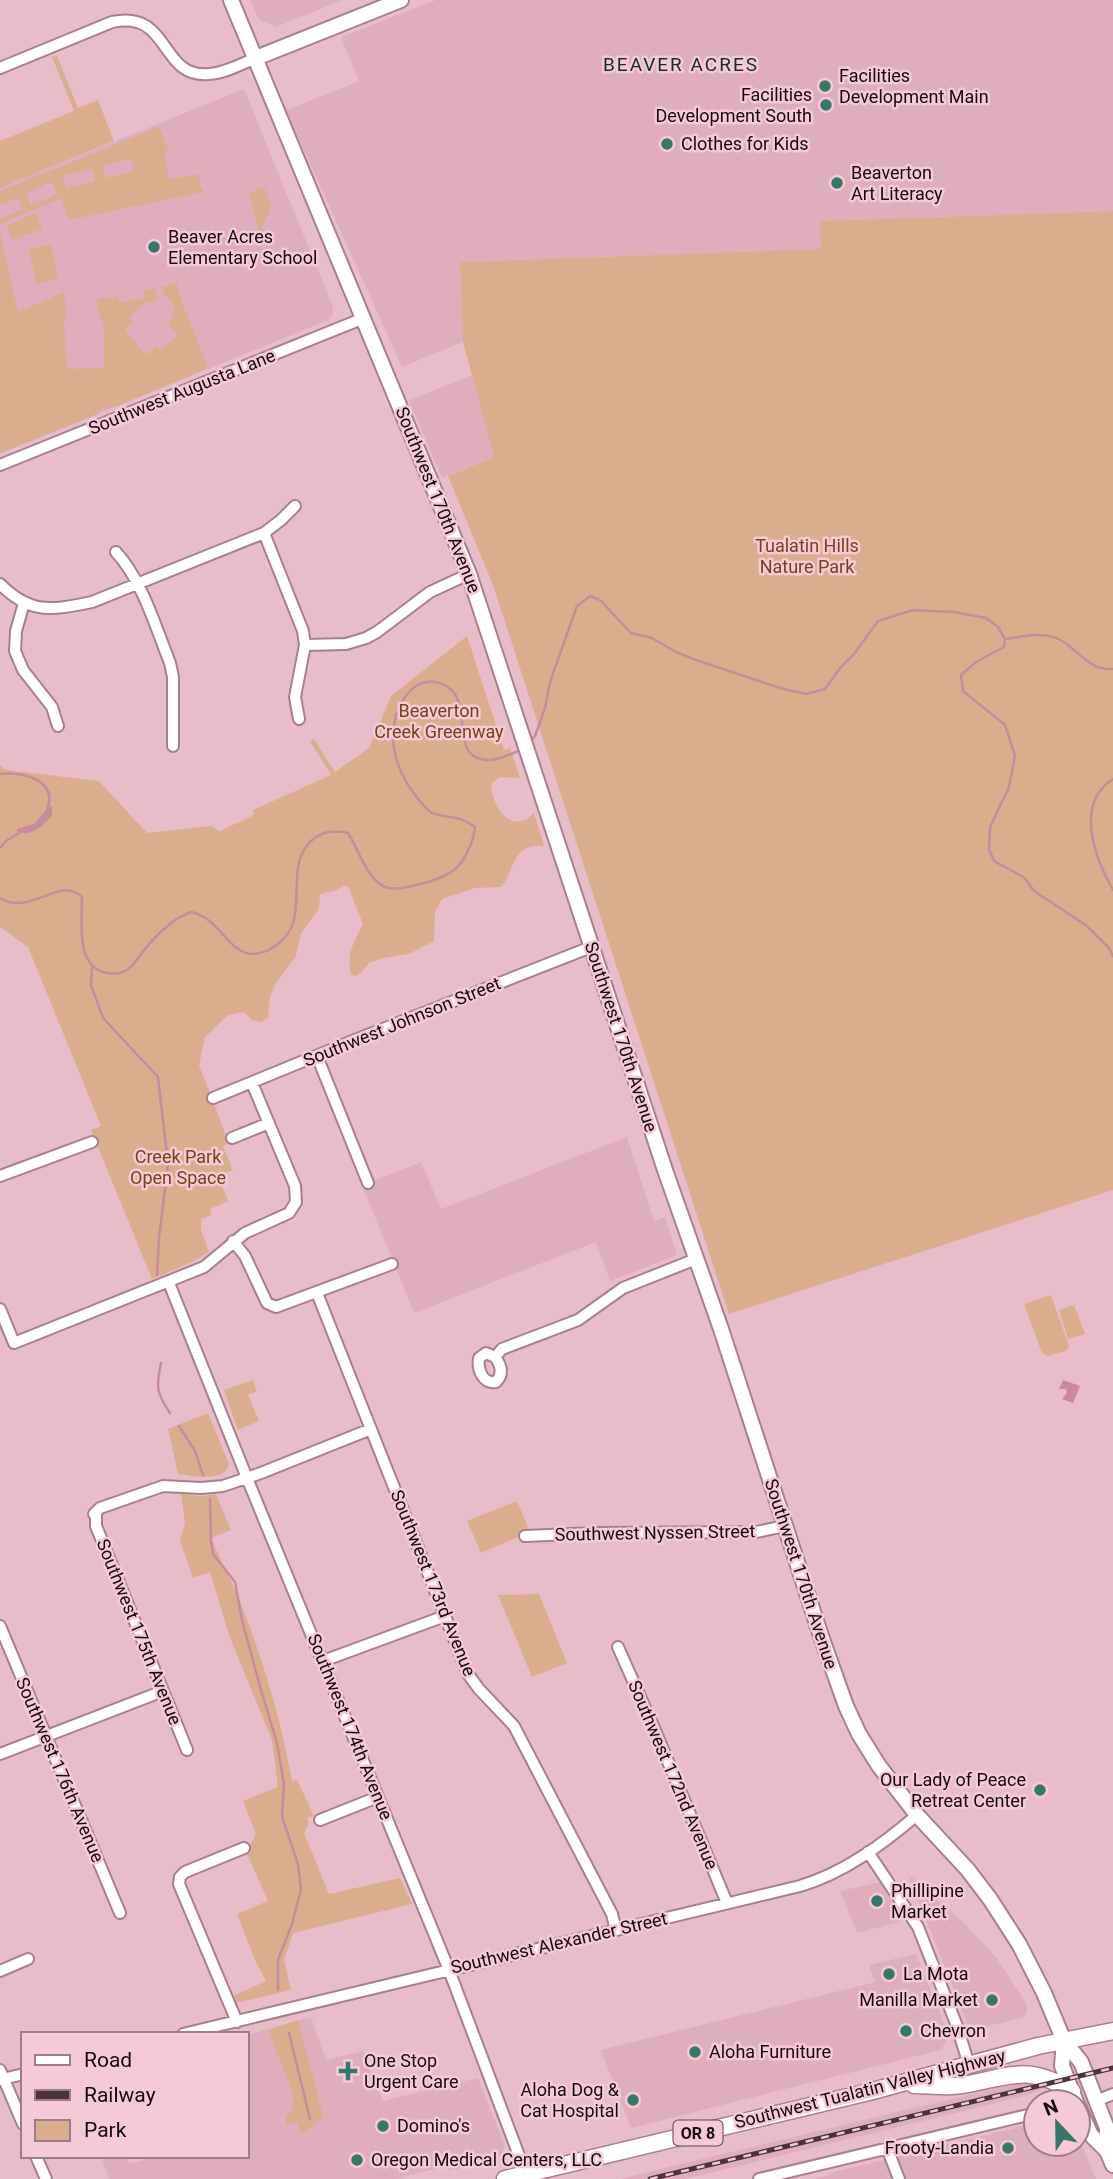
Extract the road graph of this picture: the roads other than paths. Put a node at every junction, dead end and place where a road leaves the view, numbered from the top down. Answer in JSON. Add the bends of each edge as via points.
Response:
{"nodes":[{"id":1,"x":231,"y":0,"type":"edge"},
{"id":2,"x":401,"y":0,"type":"edge"},
{"id":3,"x":256,"y":58,"type":"junction"},
{"id":4,"x":0,"y":68,"type":"edge"},
{"id":5,"x":364,"y":318,"type":"junction"},
{"id":6,"x":0,"y":465,"type":"edge"},
{"id":7,"x":295,"y":506,"type":"dead end"},
{"id":8,"x":264,"y":533,"type":"junction"},
{"id":9,"x":116,"y":552,"type":"dead end"},
{"id":10,"x":469,"y":574,"type":"junction"},
{"id":11,"x":137,"y":583,"type":"junction"},
{"id":12,"x":0,"y":584,"type":"edge"},
{"id":13,"x":24,"y":603,"type":"junction"},
{"id":14,"x":305,"y":645,"type":"junction"},
{"id":15,"x":299,"y":719,"type":"dead end"},
{"id":16,"x":58,"y":726,"type":"dead end"},
{"id":17,"x":173,"y":746,"type":"dead end"},
{"id":18,"x":592,"y":947,"type":"junction"},
{"id":19,"x":317,"y":1056,"type":"junction"},
{"id":20,"x":252,"y":1083,"type":"junction"},
{"id":21,"x":214,"y":1098,"type":"dead end"},
{"id":22,"x":268,"y":1123,"type":"junction"},
{"id":23,"x":232,"y":1138,"type":"dead end"},
{"id":24,"x":92,"y":1142,"type":"dead end"},
{"id":25,"x":0,"y":1176,"type":"edge"},
{"id":26,"x":368,"y":1183,"type":"dead end"},
{"id":27,"x":233,"y":1241,"type":"junction"},
{"id":28,"x":696,"y":1259,"type":"junction"},
{"id":29,"x":392,"y":1264,"type":"dead end"},
{"id":30,"x":169,"y":1283,"type":"junction"},
{"id":31,"x":317,"y":1293,"type":"junction"},
{"id":32,"x":0,"y":1309,"type":"edge"},
{"id":33,"x":495,"y":1357,"type":"dead end"},
{"id":34,"x":371,"y":1430,"type":"junction"},
{"id":35,"x":247,"y":1478,"type":"junction"},
{"id":36,"x":785,"y":1526,"type":"junction"},
{"id":37,"x":525,"y":1536,"type":"dead end"},
{"id":38,"x":445,"y":1616,"type":"junction"},
{"id":39,"x":0,"y":1626,"type":"edge"},
{"id":40,"x":618,"y":1647,"type":"dead end"},
{"id":41,"x":323,"y":1661,"type":"junction"},
{"id":42,"x":163,"y":1691,"type":"junction"},
{"id":43,"x":46,"y":1736,"type":"junction"},
{"id":44,"x":187,"y":1750,"type":"dead end"},
{"id":45,"x":0,"y":1754,"type":"edge"},
{"id":46,"x":378,"y":1797,"type":"junction"},
{"id":47,"x":917,"y":1815,"type":"junction"},
{"id":48,"x":320,"y":1820,"type":"dead end"},
{"id":49,"x":244,"y":1848,"type":"dead end"},
{"id":50,"x":868,"y":1852,"type":"junction"},
{"id":51,"x":727,"y":1903,"type":"junction"},
{"id":52,"x":120,"y":1913,"type":"dead end"},
{"id":53,"x":617,"y":1930,"type":"junction"},
{"id":54,"x":28,"y":1959,"type":"dead end"},
{"id":55,"x":449,"y":1970,"type":"junction"},
{"id":56,"x":0,"y":1971,"type":"edge"},
{"id":57,"x":237,"y":2022,"type":"junction"},
{"id":58,"x":1113,"y":2031,"type":"edge"},
{"id":59,"x":192,"y":2032,"type":"edge"},
{"id":60,"x":1064,"y":2041,"type":"junction"},
{"id":61,"x":969,"y":2065,"type":"junction"},
{"id":62,"x":21,"y":2074,"type":"edge"},
{"id":63,"x":1,"y":2076,"type":"edge"},
{"id":64,"x":897,"y":2085,"type":"junction"},
{"id":65,"x":1061,"y":2088,"type":"edge"},
{"id":66,"x":1070,"y":2088,"type":"edge"},
{"id":67,"x":1113,"y":2094,"type":"edge"},
{"id":68,"x":1096,"y":2101,"type":"junction"},
{"id":69,"x":1022,"y":2116,"type":"edge"},
{"id":70,"x":21,"y":2120,"type":"edge"},
{"id":71,"x":1092,"y":2135,"type":"edge"},
{"id":72,"x":887,"y":2148,"type":"junction"},
{"id":73,"x":37,"y":2158,"type":"edge"},
{"id":74,"x":1110,"y":2158,"type":"edge"},
{"id":75,"x":526,"y":2174,"type":"junction"},
{"id":76,"x":766,"y":2178,"type":"edge"},
{"id":77,"x":46,"y":2179,"type":"edge"},
{"id":78,"x":505,"y":2179,"type":"edge"},
{"id":79,"x":899,"y":2179,"type":"edge"}],
"edges":[{"from":1,"to":3,"type":"main road","name":"Southwest 170th Avenue"},
{"from":2,"to":3,"type":"main road"},
{"from":3,"to":4,"type":"street","via":[[212,74],[192,72],[175,61],[145,24],[121,20]]},
{"from":3,"to":5,"type":"main road","name":"Southwest 170th Avenue"},
{"from":5,"to":6,"type":"street","name":"Southwest Augusta Lane"},
{"from":5,"to":10,"type":"main road","name":"Southwest 170th Avenue"},
{"from":7,"to":8,"type":"street"},
{"from":8,"to":11,"type":"street"},
{"from":8,"to":14,"type":"street"},
{"from":9,"to":11,"type":"street"},
{"from":10,"to":14,"type":"street","via":[[430,592],[366,638],[346,644]]},
{"from":10,"to":18,"type":"main road","name":"Southwest 170th Avenue"},
{"from":11,"to":13,"type":"street","via":[[66,608],[42,609]]},
{"from":11,"to":17,"type":"street","via":[[170,663]]},
{"from":12,"to":13,"type":"street"},
{"from":13,"to":16,"type":"street","via":[[15,652],[52,707]]},
{"from":14,"to":15,"type":"street","via":[[295,697]]},
{"from":18,"to":19,"type":"street","name":"Southwest Johnson Street"},
{"from":18,"to":28,"type":"main road","name":"Southwest 170th Avenue"},
{"from":19,"to":20,"type":"street","name":"Southwest Johnson Street"},
{"from":19,"to":26,"type":"street"},
{"from":20,"to":21,"type":"street","name":"Southwest Johnson Street"},
{"from":20,"to":22,"type":"street"},
{"from":22,"to":23,"type":"street"},
{"from":22,"to":27,"type":"street","via":[[295,1186],[296,1202],[289,1213]]},
{"from":24,"to":25,"type":"street"},
{"from":27,"to":30,"type":"street","via":[[204,1267]]},
{"from":27,"to":31,"type":"street","via":[[246,1256],[270,1306]]},
{"from":28,"to":33,"type":"street","via":[[623,1288],[578,1320],[502,1349]]},
{"from":28,"to":36,"type":"main road","name":"Southwest 170th Avenue"},
{"from":29,"to":31,"type":"street"},
{"from":30,"to":32,"type":"street","via":[[14,1343]]},
{"from":30,"to":35,"type":"street","name":"Southwest 174th Avenue"},
{"from":31,"to":34,"type":"street","name":"Southwest 173rd Avenue"},
{"from":34,"to":35,"type":"street"},
{"from":34,"to":38,"type":"street","name":"Southwest 173rd Avenue"},
{"from":35,"to":41,"type":"street","name":"Southwest 174th Avenue"},
{"from":35,"to":42,"type":"street","name":"Southwest 175th Avenue","via":[[223,1486],[163,1486],[100,1508],[95,1514]]},
{"from":36,"to":37,"type":"street","name":"Southwest Nyssen Street","via":[[756,1532]]},
{"from":36,"to":47,"type":"main road","name":"Southwest 170th Avenue","via":[[854,1723],[879,1766]]},
{"from":38,"to":41,"type":"street"},
{"from":38,"to":53,"type":"street","name":"Southwest 173rd Avenue","via":[[468,1674],[520,1736]]},
{"from":39,"to":43,"type":"street","name":"Southwest 176th Avenue"},
{"from":40,"to":51,"type":"street","name":"Southwest 172nd Avenue"},
{"from":41,"to":46,"type":"street","name":"Southwest 174th Avenue"},
{"from":42,"to":43,"type":"street"},
{"from":42,"to":44,"type":"street","name":"Southwest 175th Avenue"},
{"from":43,"to":45,"type":"street"},
{"from":43,"to":52,"type":"street","name":"Southwest 176th Avenue"},
{"from":46,"to":48,"type":"street"},
{"from":46,"to":55,"type":"street","name":"Southwest 174th Avenue"},
{"from":47,"to":50,"type":"street","name":"Southwest Alexander Street"},
{"from":47,"to":60,"type":"main road","name":"Southwest 170th Avenue","via":[[968,1870],[1004,1921],[1034,1972]]},
{"from":49,"to":57,"type":"street","via":[[185,1872],[179,1884]]},
{"from":50,"to":51,"type":"street","name":"Southwest Alexander Street","via":[[808,1883]]},
{"from":50,"to":61,"type":"street","via":[[918,1927]]},
{"from":51,"to":53,"type":"street","name":"Southwest Alexander Street"},
{"from":53,"to":55,"type":"street","name":"Southwest Alexander Street"},
{"from":54,"to":56,"type":"street"},
{"from":55,"to":57,"type":"street","name":"Southwest Alexander Street"},
{"from":55,"to":75,"type":"street","name":"Southwest 174th Avenue"},
{"from":57,"to":59,"type":"street","name":"Southwest Alexander Street"},
{"from":58,"to":60,"type":"main road","name":"Southwest Tualatin Valley Highway","number":"OR 8"},
{"from":60,"to":61,"type":"main road","name":"Southwest Tualatin Valley Highway","number":"OR 8"},
{"from":60,"to":66,"type":"main road","name":"Southwest 170th Avenue","via":[[1062,2066]]},
{"from":60,"to":68,"type":"main road","name":"Southwest 170th Avenue","via":[[1081,2062]]},
{"from":61,"to":64,"type":"main road","name":"Southwest Tualatin Valley Highway","number":"OR 8"},
{"from":62,"to":63,"type":"street"},
{"from":63,"to":70,"type":"street"},
{"from":64,"to":65,"type":"main road","via":[[960,2086],[1024,2073],[1049,2078]]},
{"from":64,"to":75,"type":"main road","name":"Southwest Tualatin Valley Highway","number":"OR 8"},
{"from":67,"to":68,"type":"street"},
{"from":68,"to":74,"type":"main road","name":"Southwest 170th Avenue","via":[[1107,2128]]},
{"from":69,"to":72,"type":"street"},
{"from":71,"to":74,"type":"main road","name":"Southwest 170th Avenue"},
{"from":72,"to":76,"type":"street"},
{"from":72,"to":79,"type":"street"},
{"from":73,"to":77,"type":"street"},
{"from":75,"to":78,"type":"main road","name":"Southwest Tualatin Valley Highway","number":"OR 8"}]}
